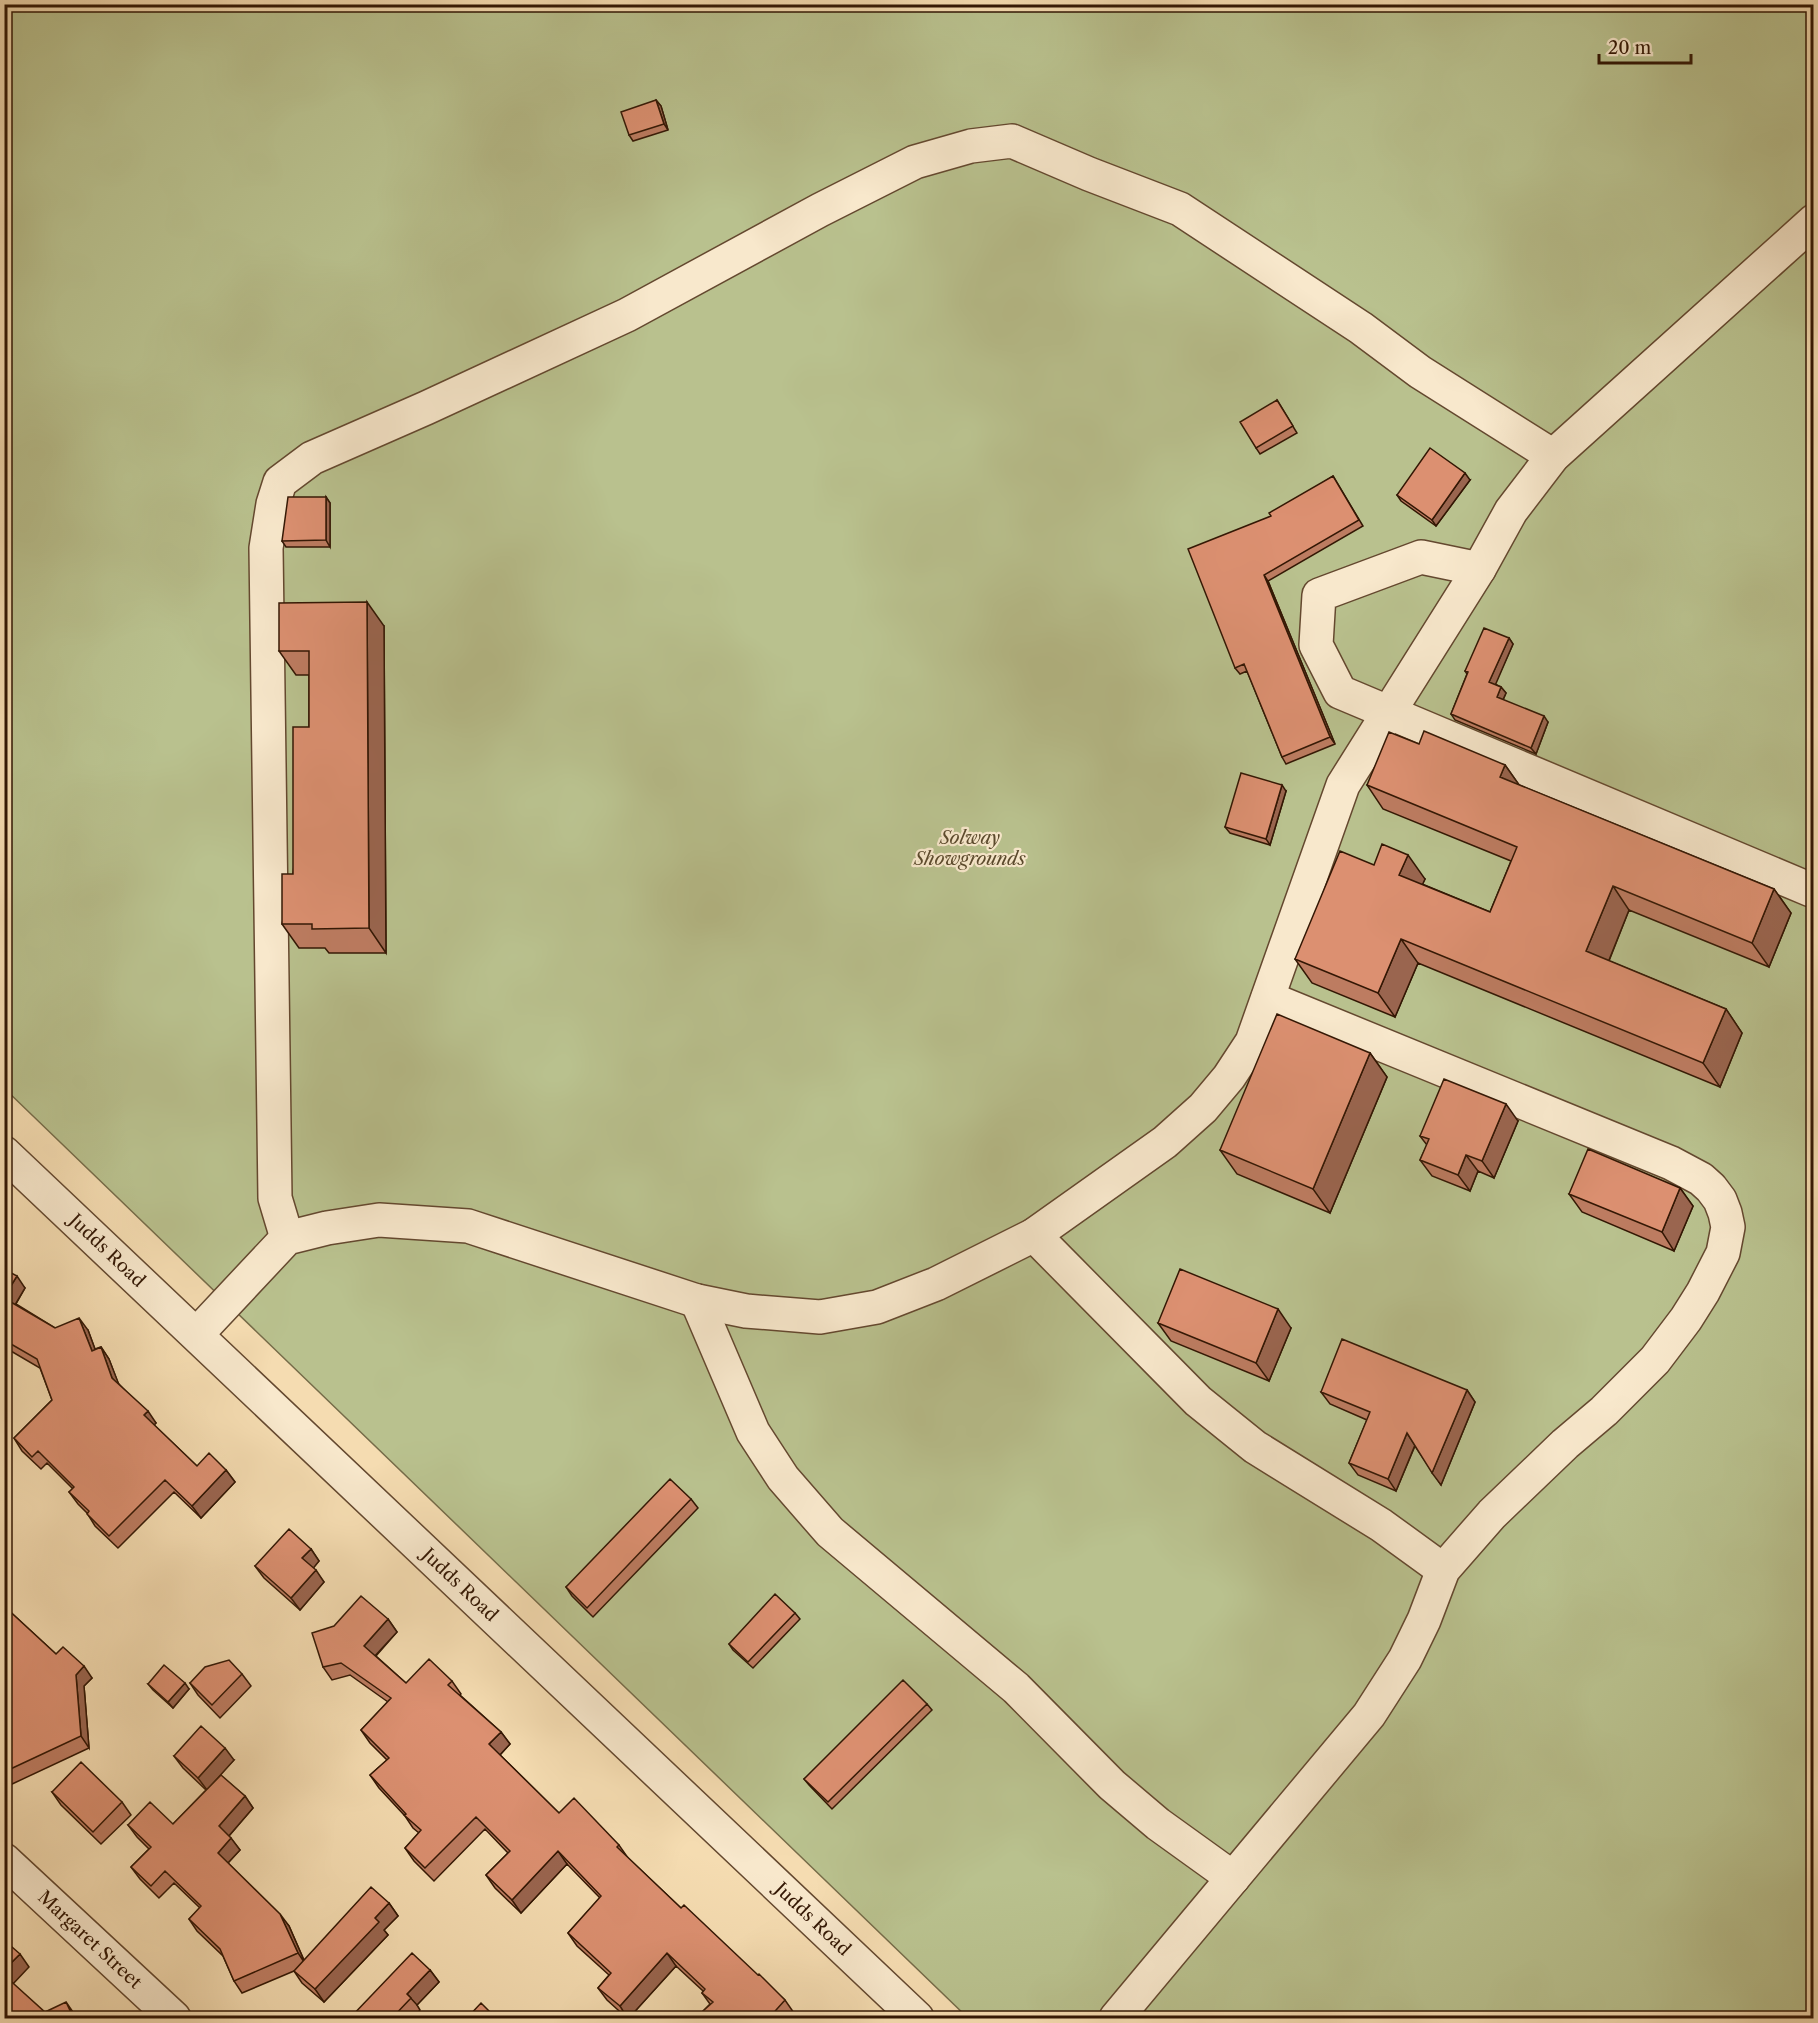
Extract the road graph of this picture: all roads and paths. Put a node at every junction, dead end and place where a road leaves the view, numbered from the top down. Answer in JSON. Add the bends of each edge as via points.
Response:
{"nodes":[{"id":1,"x":1814,"y":221,"type":"edge"},
{"id":2,"x":1553,"y":456,"type":"junction"},
{"id":3,"x":1479,"y":569,"type":"junction"},
{"id":4,"x":1389,"y":712,"type":"junction"},
{"id":5,"x":1811,"y":891,"type":"dead end"},
{"id":6,"x":1268,"y":998,"type":"junction"},
{"id":7,"x":4,"y":1153,"type":"edge"},
{"id":8,"x":1034,"y":1235,"type":"junction"},
{"id":9,"x":287,"y":1238,"type":"junction"},
{"id":10,"x":697,"y":1300,"type":"junction"},
{"id":11,"x":197,"y":1334,"type":"junction"},
{"id":12,"x":1443,"y":1570,"type":"junction"},
{"id":13,"x":4,"y":1860,"type":"edge"},
{"id":14,"x":1233,"y":1878,"type":"junction"},
{"id":15,"x":174,"y":2019,"type":"edge"},
{"id":16,"x":917,"y":2019,"type":"edge"},
{"id":17,"x":1116,"y":2019,"type":"edge"}],
"edges":[{"from":1,"to":2,"type":"street"},
{"from":2,"to":3,"type":"street","via":[[1511,511]]},
{"from":2,"to":9,"type":"street","via":[[1420,372],[1361,328],[1180,209],[1012,141],[971,146],[915,162],[627,315],[312,458],[279,482],[266,548],[275,1198]]},
{"from":3,"to":4,"type":"street"},
{"from":3,"to":4,"type":"street","via":[[1421,557],[1318,595],[1316,645],[1340,692]]},
{"from":4,"to":5,"type":"street"},
{"from":4,"to":6,"type":"street","via":[[1343,785]]},
{"from":6,"to":8,"type":"street","via":[[1252,1042],[1203,1108],[1165,1142]]},
{"from":6,"to":12,"type":"street","via":[[1671,1163],[1711,1188],[1725,1213],[1728,1227],[1724,1252],[1697,1301],[1655,1360],[1492,1514]]},
{"from":7,"to":11,"type":"street","name":"Judds Road"},
{"from":8,"to":10,"type":"street","via":[[936,1284],[877,1307],[820,1317],[746,1311]]},
{"from":8,"to":12,"type":"street","via":[[1191,1394],[1223,1421],[1255,1447],[1381,1525]]},
{"from":9,"to":10,"type":"street","via":[[379,1220],[468,1226]]},
{"from":9,"to":11,"type":"street"},
{"from":10,"to":14,"type":"street","via":[[753,1432],[783,1478],[830,1532],[1016,1688],[1158,1824]]},
{"from":11,"to":16,"type":"street","name":"Judds Road"},
{"from":12,"to":14,"type":"street","via":[[1405,1659],[1369,1715]]},
{"from":13,"to":15,"type":"street","name":"Margaret Street"},
{"from":14,"to":17,"type":"street"}]}
